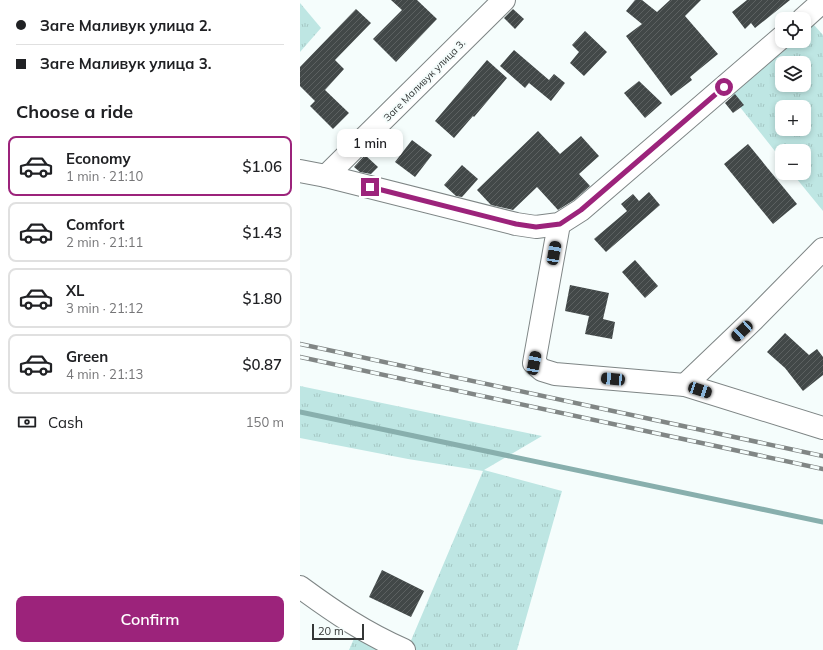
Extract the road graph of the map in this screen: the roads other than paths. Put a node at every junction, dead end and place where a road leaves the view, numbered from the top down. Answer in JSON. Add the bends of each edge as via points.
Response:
{"nodes":[{"id":1,"x":504,"y":0,"type":"edge"},
{"id":2,"x":823,"y":1,"type":"edge"},
{"id":3,"x":811,"y":12,"type":"edge"},
{"id":4,"x":775,"y":43,"type":"edge"},
{"id":5,"x":300,"y":171,"type":"edge"},
{"id":6,"x":326,"y":176,"type":"junction"},
{"id":7,"x":560,"y":224,"type":"junction"},
{"id":8,"x":823,"y":249,"type":"edge"},
{"id":9,"x":685,"y":385,"type":"junction"},
{"id":10,"x":823,"y":428,"type":"edge"},
{"id":11,"x":300,"y":587,"type":"edge"},
{"id":12,"x":404,"y":650,"type":"edge"}],
"edges":[{"from":1,"to":6,"type":"street","name":"Заге Маливук улица 3."},
{"from":2,"to":3,"type":"street"},
{"from":4,"to":7,"type":"street","via":[[581,210]]},
{"from":5,"to":6,"type":"street"},
{"from":6,"to":7,"type":"street","via":[[516,224],[536,227]]},
{"from":7,"to":9,"type":"street","via":[[534,363],[542,370],[555,374]]},
{"from":8,"to":9,"type":"street"},
{"from":9,"to":10,"type":"street"},
{"from":11,"to":12,"type":"street","via":[[341,616]]}]}
